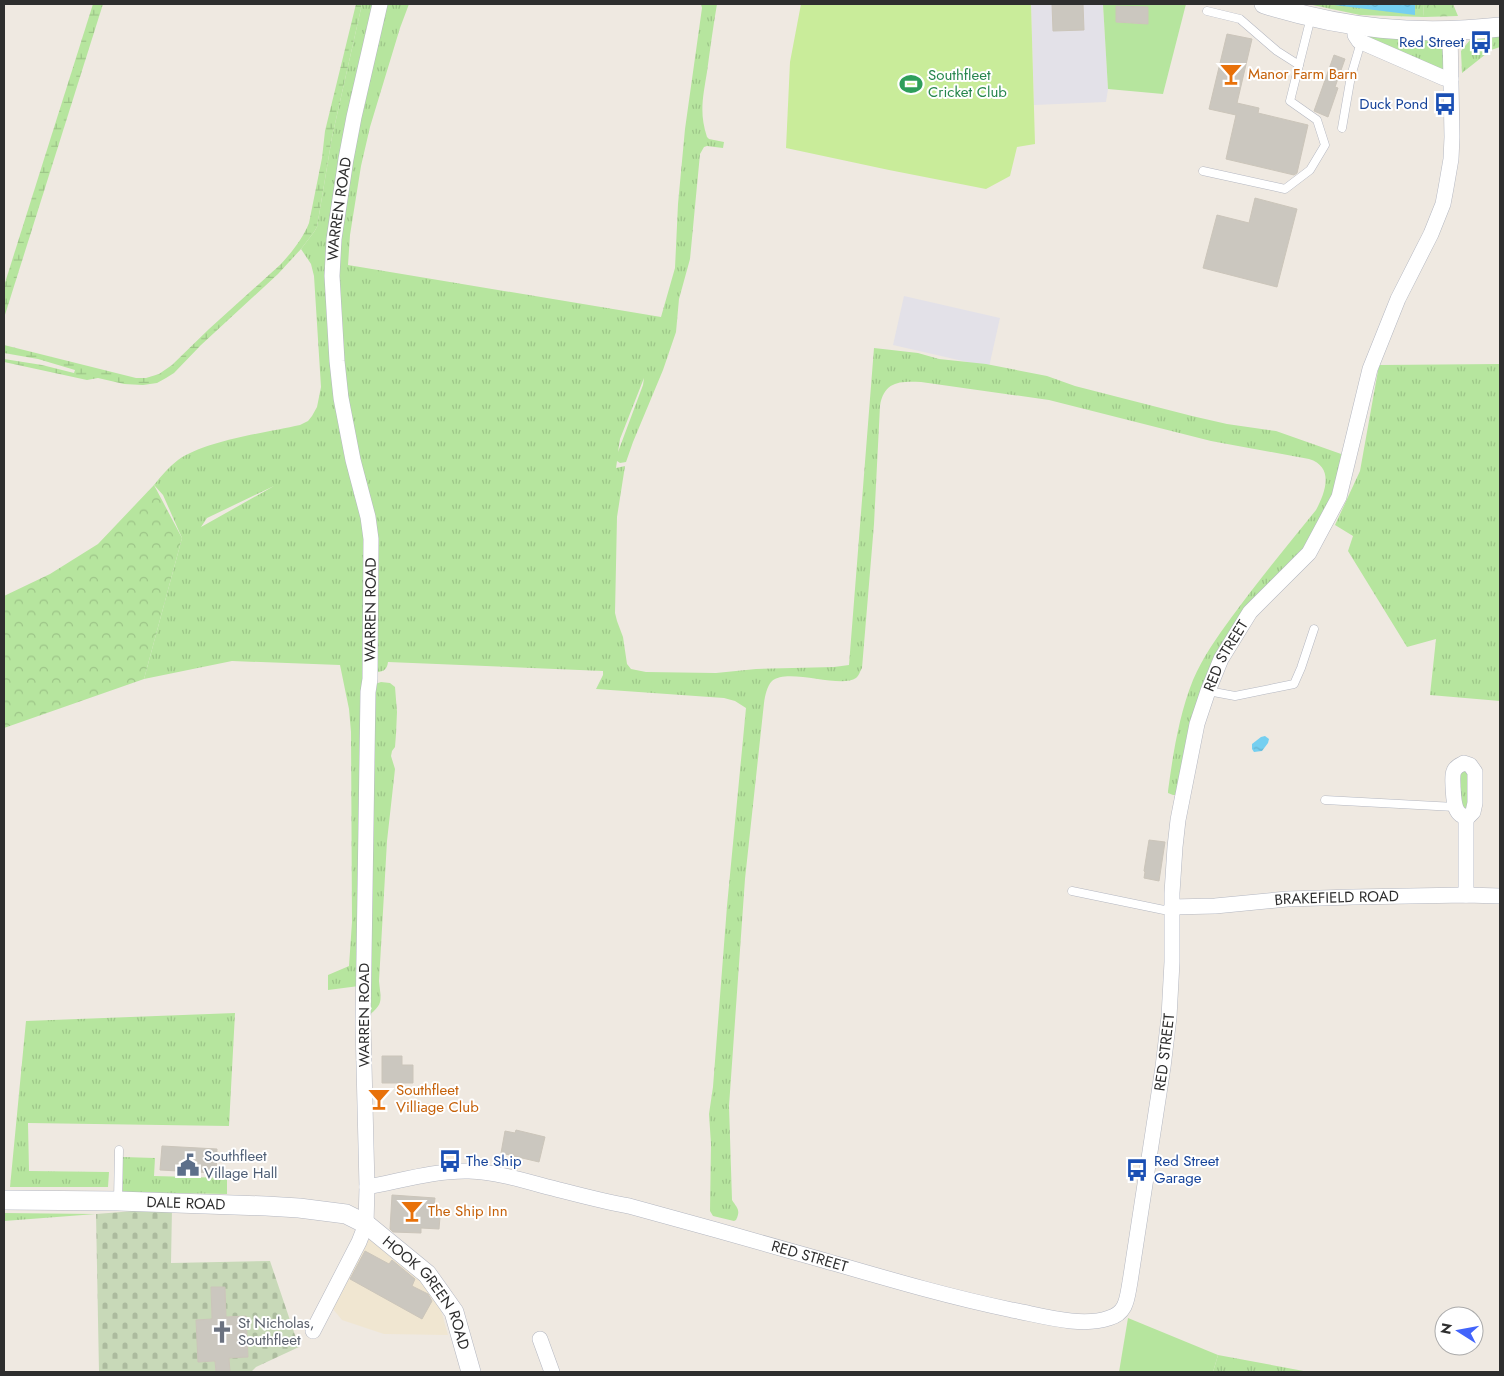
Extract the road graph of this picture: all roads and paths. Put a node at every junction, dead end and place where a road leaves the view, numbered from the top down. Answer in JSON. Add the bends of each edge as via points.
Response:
{"nodes":[{"id":1,"x":380,"y":4,"type":"edge"},
{"id":2,"x":1264,"y":4,"type":"edge"},
{"id":3,"x":1207,"y":11,"type":"dead end"},
{"id":4,"x":1311,"y":17,"type":"junction"},
{"id":5,"x":1500,"y":27,"type":"edge"},
{"id":6,"x":1450,"y":31,"type":"junction"},
{"id":7,"x":1358,"y":34,"type":"junction"},
{"id":8,"x":1299,"y":65,"type":"junction"},
{"id":9,"x":1451,"y":79,"type":"junction"},
{"id":10,"x":1342,"y":128,"type":"dead end"},
{"id":11,"x":1203,"y":171,"type":"dead end"},
{"id":12,"x":1314,"y":629,"type":"dead end"},
{"id":13,"x":1208,"y":691,"type":"junction"},
{"id":14,"x":1325,"y":800,"type":"dead end"},
{"id":15,"x":1461,"y":812,"type":"joint"},
{"id":16,"x":1072,"y":891,"type":"dead end"},
{"id":17,"x":1466,"y":895,"type":"junction"},
{"id":18,"x":1500,"y":896,"type":"edge"},
{"id":19,"x":1172,"y":907,"type":"junction"},
{"id":20,"x":118,"y":1150,"type":"dead end"},
{"id":21,"x":367,"y":1187,"type":"junction"},
{"id":22,"x":4,"y":1200,"type":"edge"},
{"id":23,"x":118,"y":1200,"type":"junction"},
{"id":24,"x":366,"y":1224,"type":"junction"},
{"id":25,"x":313,"y":1331,"type":"dead end"},
{"id":26,"x":540,"y":1340,"type":"dead end"},
{"id":27,"x":471,"y":1372,"type":"edge"},
{"id":28,"x":552,"y":1372,"type":"edge"}],
"edges":[{"from":1,"to":21,"type":"street","name":"WARREN ROAD","via":[[346,159],[332,276],[341,398],[368,517],[371,552],[363,1024]]},
{"from":2,"to":4,"type":"street"},
{"from":3,"to":8,"type":"lane","via":[[1240,19]]},
{"from":4,"to":7,"type":"street"},
{"from":4,"to":8,"type":"lane"},
{"from":5,"to":6,"type":"street"},
{"from":6,"to":7,"type":"street","via":[[1391,29]]},
{"from":6,"to":9,"type":"street","name":"RED STREET"},
{"from":7,"to":9,"type":"street"},
{"from":7,"to":10,"type":"lane"},
{"from":8,"to":11,"type":"lane","via":[[1290,101],[1318,120],[1325,145],[1310,170],[1285,189]]},
{"from":9,"to":13,"type":"street","name":"RED STREET","via":[[1451,159],[1442,204],[1370,369],[1339,497],[1309,553],[1250,612],[1221,659]]},
{"from":12,"to":13,"type":"lane","via":[[1294,684],[1233,697]]},
{"from":13,"to":19,"type":"street","name":"RED STREET","via":[[1195,731],[1178,820]]},
{"from":14,"to":15,"type":"lane"},
{"from":15,"to":17,"type":"street"},
{"from":16,"to":19,"type":"lane","via":[[1164,910]]},
{"from":17,"to":18,"type":"street","name":"BRAKEFIELD ROAD"},
{"from":17,"to":19,"type":"street","name":"BRAKEFIELD ROAD","via":[[1308,898]]},
{"from":19,"to":21,"type":"street","name":"RED STREET","via":[[1172,962],[1164,1068],[1127,1300],[1122,1311],[1109,1319],[1075,1321],[968,1301],[629,1206],[493,1174],[450,1171]]},
{"from":20,"to":23,"type":"lane"},
{"from":21,"to":24,"type":"street","name":"WARREN ROAD"},
{"from":22,"to":23,"type":"street","name":"DALE ROAD"},
{"from":23,"to":24,"type":"street","name":"DALE ROAD","via":[[299,1208],[346,1214]]},
{"from":24,"to":25,"type":"street","name":"WARREN ROAD","via":[[360,1242]]},
{"from":24,"to":27,"type":"street","name":"HOOK GREEN ROAD","via":[[427,1274],[454,1312]]},
{"from":26,"to":28,"type":"street"}]}
